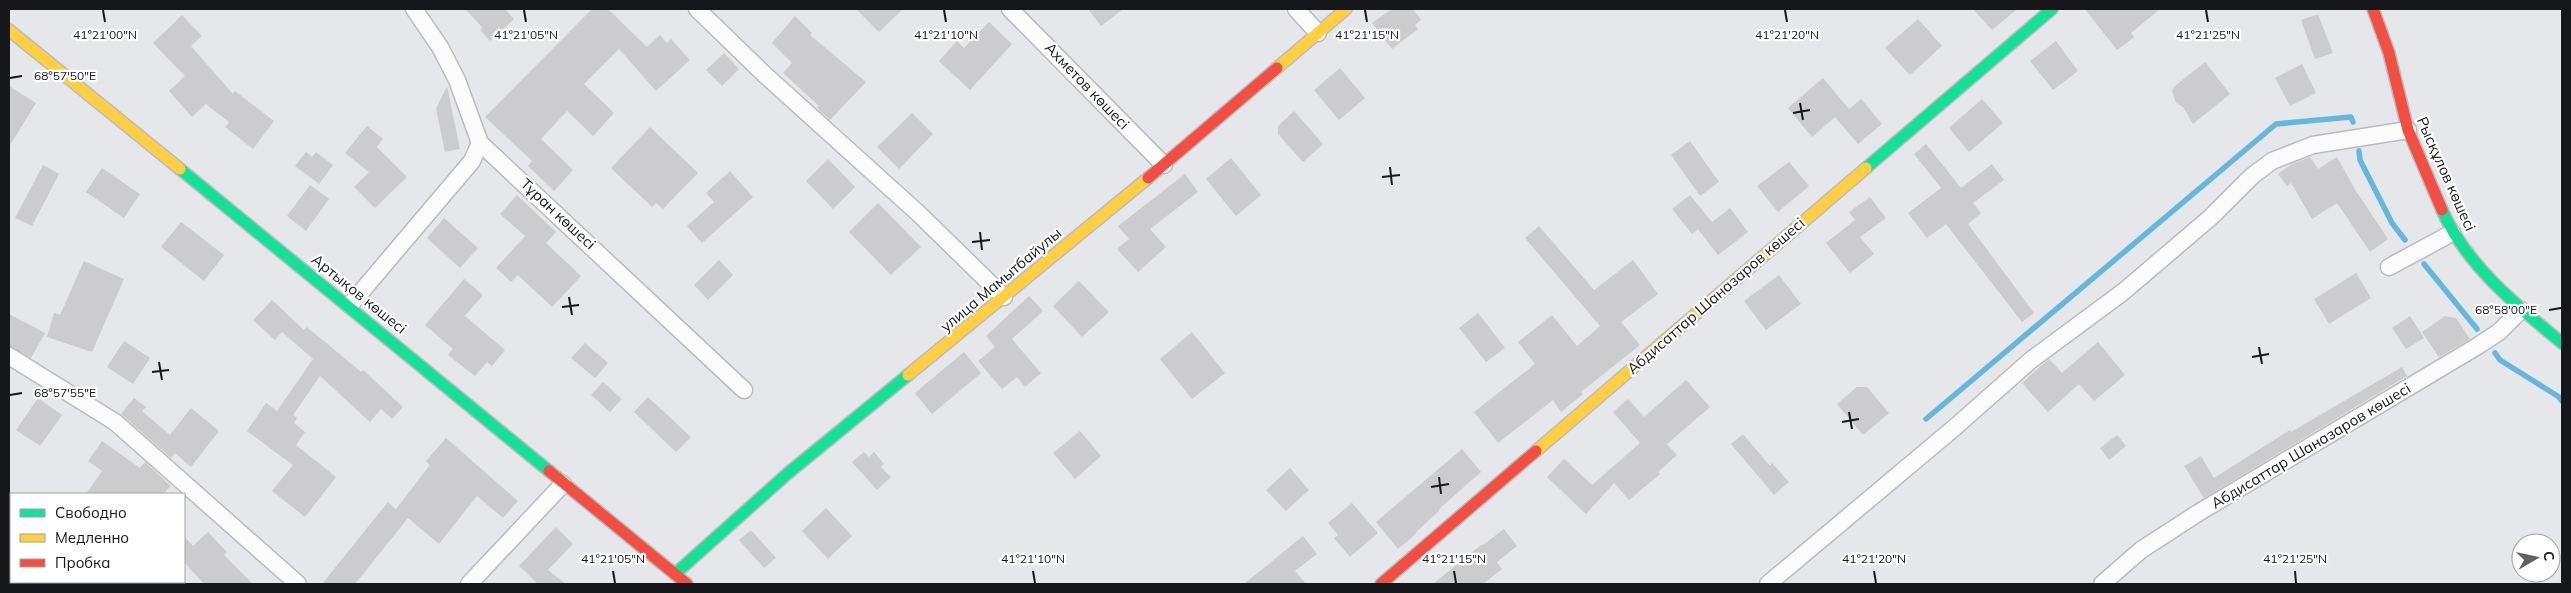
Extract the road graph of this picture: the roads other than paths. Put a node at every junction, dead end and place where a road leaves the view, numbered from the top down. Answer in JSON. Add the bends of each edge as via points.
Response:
{"nodes":[{"id":1,"x":414,"y":9,"type":"edge"},
{"id":2,"x":697,"y":9,"type":"edge"},
{"id":3,"x":1010,"y":9,"type":"edge"},
{"id":4,"x":1296,"y":9,"type":"edge"},
{"id":5,"x":1346,"y":9,"type":"edge"},
{"id":6,"x":2052,"y":9,"type":"edge"},
{"id":7,"x":2373,"y":9,"type":"edge"},
{"id":8,"x":9,"y":30,"type":"edge"},
{"id":9,"x":1318,"y":32,"type":"junction"},
{"id":10,"x":2408,"y":130,"type":"junction"},
{"id":11,"x":480,"y":143,"type":"junction"},
{"id":12,"x":1164,"y":164,"type":"junction"},
{"id":13,"x":2452,"y":233,"type":"junction"},
{"id":14,"x":2388,"y":267,"type":"dead end"},
{"id":15,"x":1004,"y":297,"type":"junction"},
{"id":16,"x":350,"y":305,"type":"junction"},
{"id":17,"x":2521,"y":310,"type":"junction"},
{"id":18,"x":2562,"y":343,"type":"edge"},
{"id":19,"x":9,"y":356,"type":"edge"},
{"id":20,"x":744,"y":390,"type":"dead end"},
{"id":21,"x":562,"y":484,"type":"junction"},
{"id":22,"x":675,"y":574,"type":"junction"},
{"id":23,"x":298,"y":584,"type":"edge"},
{"id":24,"x":469,"y":584,"type":"edge"},
{"id":25,"x":687,"y":584,"type":"edge"},
{"id":26,"x":1381,"y":584,"type":"edge"},
{"id":27,"x":1768,"y":584,"type":"edge"},
{"id":28,"x":2102,"y":584,"type":"edge"}],
"edges":[{"from":1,"to":11,"type":"street","name":"Тұран көшесі","via":[[440,47],[457,80]]},
{"from":2,"to":15,"type":"street"},
{"from":3,"to":12,"type":"street","name":"Ахметов көшесі"},
{"from":4,"to":9,"type":"street"},
{"from":5,"to":9,"type":"main road","name":"улица Мамытбайулы"},
{"from":6,"to":26,"type":"main road","name":"Абдисаттар Шаназаров көшесі"},
{"from":7,"to":10,"type":"main road","name":"Рысқұлов көшесі","via":[[2389,53]]},
{"from":8,"to":16,"type":"main road","name":"Артықов көшесі"},
{"from":9,"to":12,"type":"main road","name":"улица Мамытбайулы"},
{"from":10,"to":13,"type":"main road","name":"Рысқұлов көшесі"},
{"from":10,"to":27,"type":"street","via":[[2313,145],[2272,161],[2152,267],[2031,360]]},
{"from":11,"to":16,"type":"street","via":[[472,161]]},
{"from":11,"to":20,"type":"street","name":"Тұран көшесі"},
{"from":12,"to":15,"type":"main road","name":"улица Мамытбайулы"},
{"from":13,"to":14,"type":"street"},
{"from":13,"to":17,"type":"main road","name":"Рысқұлов көшесі"},
{"from":15,"to":22,"type":"main road","name":"улица Мамытбайулы","via":[[787,474]]},
{"from":16,"to":21,"type":"main road","name":"Артықов көшесі"},
{"from":17,"to":18,"type":"main road","name":"Рысқұлов көшесі"},
{"from":17,"to":28,"type":"street","name":"Абдисаттар Шаназаров көшесі","via":[[2499,332],[2476,347],[2141,550]]},
{"from":19,"to":23,"type":"street","via":[[115,422]]},
{"from":21,"to":22,"type":"main road","name":"Артықов көшесі"},
{"from":21,"to":24,"type":"street"},
{"from":22,"to":25,"type":"main road","name":"Артықов көшесі"}]}
